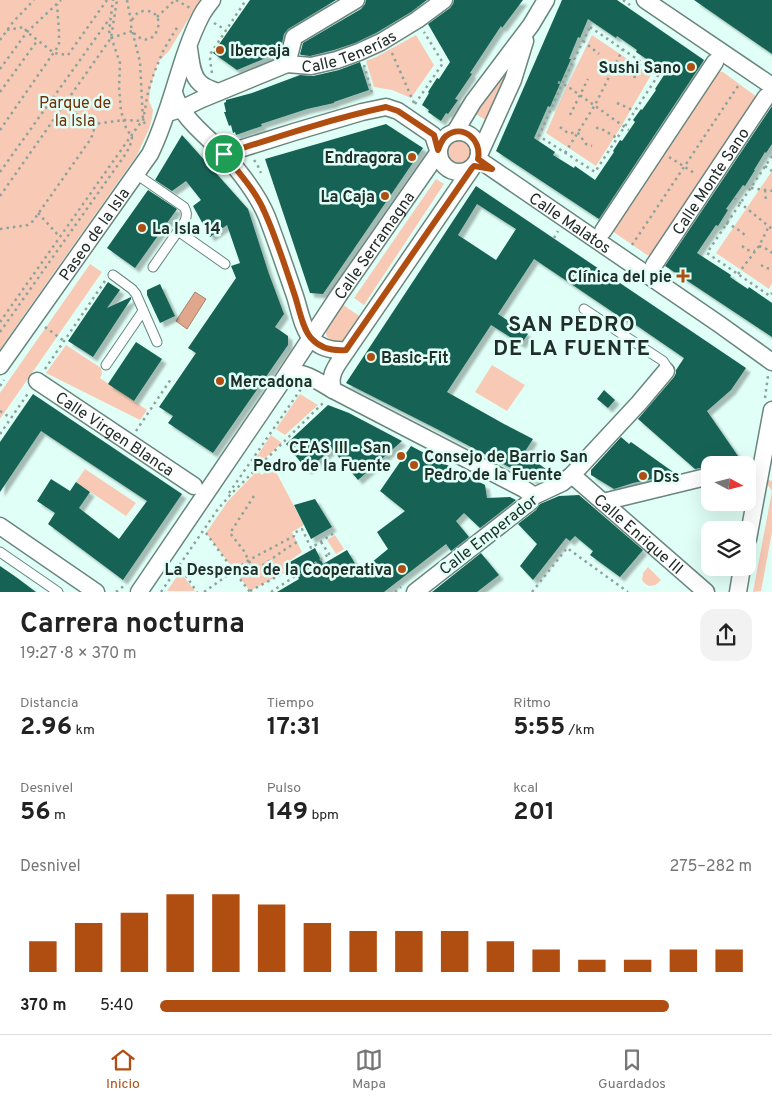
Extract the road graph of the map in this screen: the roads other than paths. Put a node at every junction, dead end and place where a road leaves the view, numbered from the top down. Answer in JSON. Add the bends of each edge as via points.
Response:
{"nodes":[{"id":1,"x":212,"y":0,"type":"edge"},
{"id":2,"x":356,"y":0,"type":"edge"},
{"id":3,"x":444,"y":0,"type":"edge"},
{"id":4,"x":546,"y":0,"type":"edge"},
{"id":5,"x":645,"y":0,"type":"edge"},
{"id":6,"x":531,"y":25,"type":"junction"},
{"id":7,"x":188,"y":47,"type":"junction"},
{"id":8,"x":715,"y":62,"type":"dead end"},
{"id":9,"x":287,"y":64,"type":"junction"},
{"id":10,"x":215,"y":85,"type":"junction"},
{"id":11,"x":769,"y":92,"type":"edge"},
{"id":12,"x":174,"y":111,"type":"junction"},
{"id":13,"x":455,"y":132,"type":"junction"},
{"id":14,"x":438,"y":151,"type":"junction"},
{"id":15,"x":224,"y":154,"type":"junction"},
{"id":16,"x":476,"y":162,"type":"junction"},
{"id":17,"x":136,"y":174,"type":"junction"},
{"id":18,"x":603,"y":230,"type":"dead end"},
{"id":19,"x":178,"y":231,"type":"junction"},
{"id":20,"x":225,"y":264,"type":"dead end"},
{"id":21,"x":654,"y":265,"type":"dead end"},
{"id":22,"x":153,"y":267,"type":"dead end"},
{"id":23,"x":110,"y":276,"type":"road end"},
{"id":24,"x":584,"y":309,"type":"dead end"},
{"id":25,"x":143,"y":310,"type":"junction"},
{"id":26,"x":310,"y":338,"type":"junction"},
{"id":27,"x":157,"y":342,"type":"dead end"},
{"id":28,"x":346,"y":350,"type":"junction"},
{"id":29,"x":772,"y":362,"type":"edge"},
{"id":30,"x":106,"y":365,"type":"dead end"},
{"id":31,"x":0,"y":366,"type":"edge"},
{"id":32,"x":666,"y":371,"type":"joint"},
{"id":33,"x":288,"y":373,"type":"junction"},
{"id":34,"x":37,"y":381,"type":"road end"},
{"id":35,"x":330,"y":394,"type":"junction"},
{"id":36,"x":772,"y":410,"type":"edge"},
{"id":37,"x":769,"y":448,"type":"edge"},
{"id":38,"x":572,"y":476,"type":"junction"},
{"id":39,"x":701,"y":478,"type":"edge"},
{"id":40,"x":194,"y":486,"type":"dead end"},
{"id":41,"x":532,"y":497,"type":"junction"},
{"id":42,"x":603,"y":502,"type":"junction"},
{"id":43,"x":752,"y":521,"type":"edge"},
{"id":44,"x":0,"y":526,"type":"edge"},
{"id":45,"x":0,"y":552,"type":"edge"},
{"id":46,"x":741,"y":576,"type":"edge"},
{"id":47,"x":409,"y":589,"type":"edge"},
{"id":48,"x":58,"y":592,"type":"edge"},
{"id":49,"x":96,"y":592,"type":"edge"},
{"id":50,"x":139,"y":592,"type":"edge"},
{"id":51,"x":706,"y":592,"type":"edge"},
{"id":52,"x":738,"y":592,"type":"edge"}],
"edges":[{"from":1,"to":7,"type":"street","via":[[198,12]]},
{"from":2,"to":9,"type":"street","via":[[294,38]]},
{"from":3,"to":9,"type":"street","name":"Calle Tenerías","via":[[386,39],[359,52],[311,66]]},
{"from":4,"to":6,"type":"street"},
{"from":5,"to":11,"type":"street"},
{"from":6,"to":13,"type":"street","via":[[473,102]]},
{"from":6,"to":16,"type":"street","via":[[512,80]]},
{"from":7,"to":10,"type":"street","via":[[198,81],[205,86]]},
{"from":7,"to":12,"type":"street","via":[[174,93]]},
{"from":8,"to":18,"type":"street"},
{"from":9,"to":10,"type":"street","name":"Calle Tenerías"},
{"from":10,"to":12,"type":"street","name":"Calle Tenerías"},
{"from":11,"to":21,"type":"street","name":"Calle Monte Sano"},
{"from":12,"to":15,"type":"street","via":[[187,117]]},
{"from":12,"to":17,"type":"street","name":"Paseo de la Isla"},
{"from":13,"to":14,"type":"street","via":[[446,136]]},
{"from":13,"to":16,"type":"street","via":[[469,134],[475,140],[478,146]]},
{"from":14,"to":15,"type":"street","via":[[434,135],[398,111],[386,107]]},
{"from":14,"to":16,"type":"street","via":[[443,165],[456,173],[464,172]]},
{"from":14,"to":26,"type":"street","name":"Calle Serramagna"},
{"from":15,"to":26,"type":"street","via":[[262,207]]},
{"from":16,"to":28,"type":"street"},
{"from":16,"to":29,"type":"street","name":"Calle Malatos","via":[[492,169]]},
{"from":17,"to":19,"type":"lane","via":[[184,207],[187,216]]},
{"from":17,"to":31,"type":"street","name":"Paseo de la Isla"},
{"from":19,"to":20,"type":"lane"},
{"from":19,"to":22,"type":"lane"},
{"from":23,"to":25,"type":"lane","via":[[132,289]]},
{"from":24,"to":32,"type":"lane","via":[[663,360]]},
{"from":25,"to":27,"type":"lane"},
{"from":25,"to":30,"type":"lane"},
{"from":26,"to":28,"type":"street","via":[[328,350]]},
{"from":26,"to":33,"type":"street","name":"Calle Serramagna"},
{"from":28,"to":35,"type":"street","via":[[331,377]]},
{"from":32,"to":38,"type":"street","name":"Calle Emperador"},
{"from":33,"to":35,"type":"street","via":[[304,374]]},
{"from":33,"to":50,"type":"street","name":"Calle Serramagna"},
{"from":34,"to":40,"type":"street","name":"Calle Virgen Blanca"},
{"from":35,"to":41,"type":"street","via":[[524,489]]},
{"from":36,"to":37,"type":"street"},
{"from":37,"to":43,"type":"street"},
{"from":38,"to":41,"type":"street","name":"Calle Emperador"},
{"from":38,"to":42,"type":"street","name":"Calle Enrique III"},
{"from":39,"to":42,"type":"street"},
{"from":41,"to":47,"type":"street","name":"Calle Emperador","via":[[530,502]]},
{"from":42,"to":51,"type":"street","name":"Calle Enrique III"},
{"from":44,"to":49,"type":"street"},
{"from":45,"to":48,"type":"lane"},
{"from":46,"to":52,"type":"street"}]}
